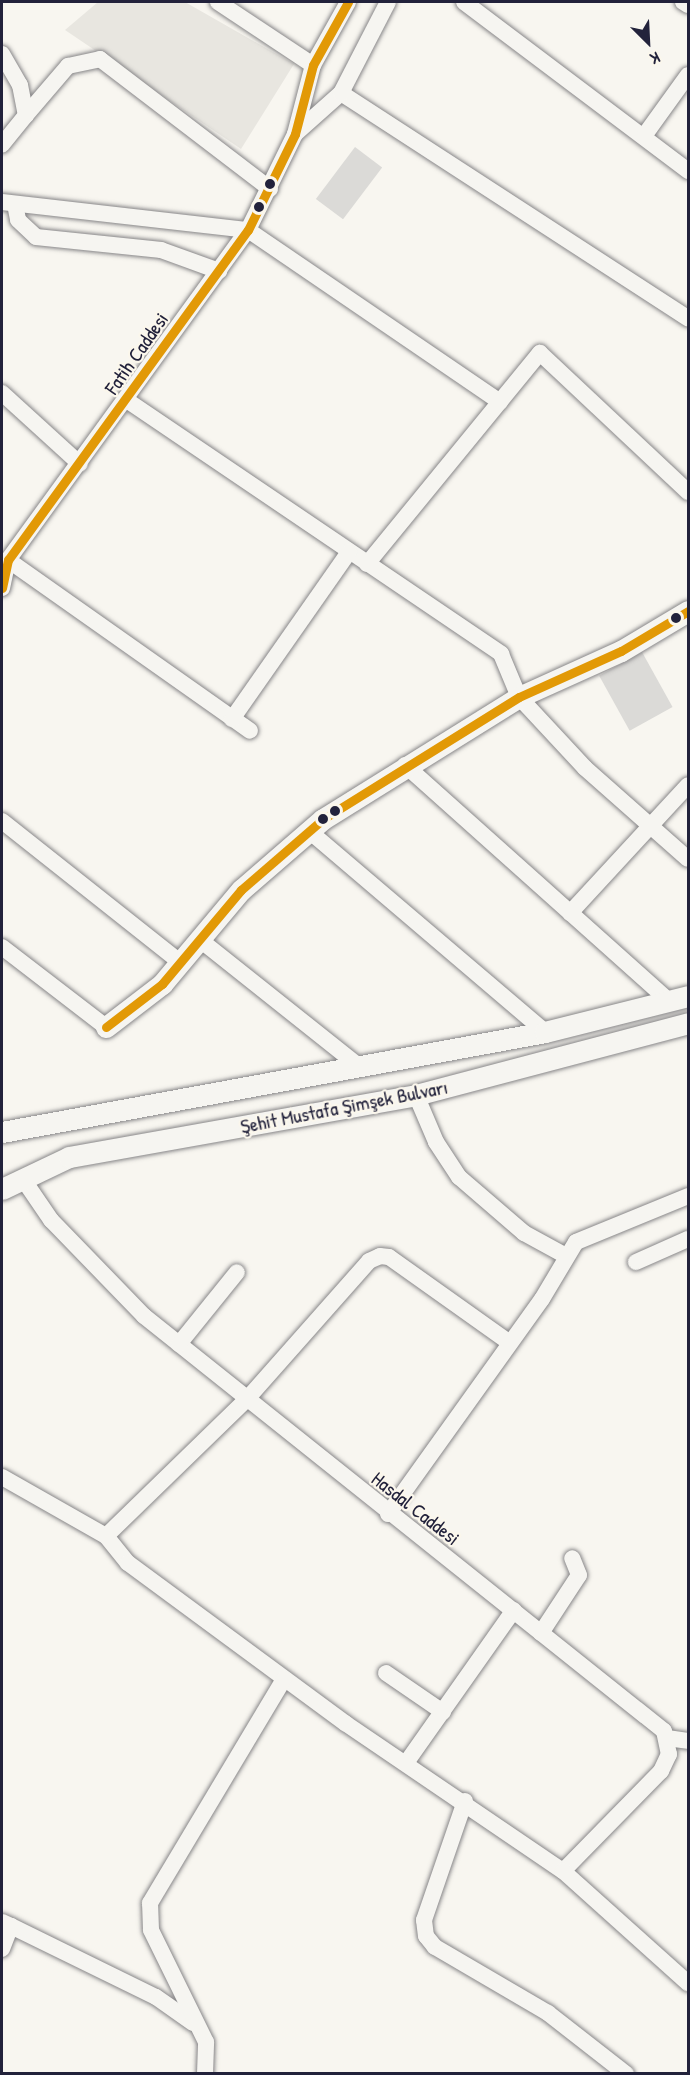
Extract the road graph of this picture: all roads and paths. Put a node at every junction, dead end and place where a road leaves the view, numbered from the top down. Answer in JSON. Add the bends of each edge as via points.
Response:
{"nodes":[{"id":1,"x":218,"y":2,"type":"edge"},
{"id":2,"x":348,"y":2,"type":"edge"},
{"id":3,"x":388,"y":2,"type":"edge"},
{"id":4,"x":464,"y":2,"type":"edge"},
{"id":5,"x":683,"y":2,"type":"edge"},
{"id":6,"x":688,"y":5,"type":"edge"},
{"id":7,"x":2,"y":54,"type":"edge"},
{"id":8,"x":313,"y":65,"type":"junction"},
{"id":9,"x":688,"y":75,"type":"edge"},
{"id":10,"x":341,"y":93,"type":"junction"},
{"id":11,"x":26,"y":116,"type":"junction"},
{"id":12,"x":295,"y":134,"type":"junction"},
{"id":13,"x":644,"y":136,"type":"junction"},
{"id":14,"x":2,"y":145,"type":"edge"},
{"id":15,"x":688,"y":171,"type":"edge"},
{"id":16,"x":270,"y":189,"type":"junction"},
{"id":17,"x":8,"y":203,"type":"edge"},
{"id":18,"x":248,"y":230,"type":"junction"},
{"id":19,"x":219,"y":271,"type":"junction"},
{"id":20,"x":688,"y":318,"type":"edge"},
{"id":21,"x":2,"y":393,"type":"edge"},
{"id":22,"x":128,"y":401,"type":"junction"},
{"id":23,"x":500,"y":402,"type":"junction"},
{"id":24,"x":80,"y":464,"type":"junction"},
{"id":25,"x":688,"y":492,"type":"edge"},
{"id":26,"x":349,"y":552,"type":"junction"},
{"id":27,"x":8,"y":560,"type":"junction"},
{"id":28,"x":367,"y":564,"type":"junction"},
{"id":29,"x":2,"y":588,"type":"edge"},
{"id":30,"x":688,"y":611,"type":"edge"},
{"id":31,"x":519,"y":697,"type":"junction"},
{"id":32,"x":232,"y":719,"type":"junction"},
{"id":33,"x":250,"y":731,"type":"dead end"},
{"id":34,"x":405,"y":765,"type":"junction"},
{"id":35,"x":688,"y":785,"type":"edge"},
{"id":36,"x":2,"y":820,"type":"edge"},
{"id":37,"x":648,"y":823,"type":"junction"},
{"id":38,"x":308,"y":830,"type":"junction"},
{"id":39,"x":685,"y":849,"type":"edge"},
{"id":40,"x":570,"y":913,"type":"junction"},
{"id":41,"x":199,"y":939,"type":"junction"},
{"id":42,"x":2,"y":947,"type":"edge"},
{"id":43,"x":180,"y":962,"type":"junction"},
{"id":44,"x":679,"y":999,"type":"edge"},
{"id":45,"x":688,"y":1023,"type":"edge"},
{"id":46,"x":106,"y":1027,"type":"joint"},
{"id":47,"x":544,"y":1032,"type":"junction"},
{"id":48,"x":360,"y":1066,"type":"junction"},
{"id":49,"x":416,"y":1095,"type":"junction"},
{"id":50,"x":2,"y":1132,"type":"edge"},
{"id":51,"x":23,"y":1179,"type":"junction"},
{"id":52,"x":2,"y":1189,"type":"edge"},
{"id":53,"x":688,"y":1196,"type":"edge"},
{"id":54,"x":688,"y":1239,"type":"edge"},
{"id":55,"x":566,"y":1256,"type":"junction"},
{"id":56,"x":636,"y":1262,"type":"dead end"},
{"id":57,"x":237,"y":1272,"type":"dead end"},
{"id":58,"x":510,"y":1343,"type":"junction"},
{"id":59,"x":179,"y":1344,"type":"junction"},
{"id":60,"x":247,"y":1399,"type":"junction"},
{"id":61,"x":2,"y":1478,"type":"edge"},
{"id":62,"x":388,"y":1514,"type":"junction"},
{"id":63,"x":106,"y":1536,"type":"junction"},
{"id":64,"x":572,"y":1558,"type":"dead end"},
{"id":65,"x":514,"y":1610,"type":"junction"},
{"id":66,"x":541,"y":1633,"type":"junction"},
{"id":67,"x":386,"y":1673,"type":"dead end"},
{"id":68,"x":284,"y":1679,"type":"junction"},
{"id":69,"x":443,"y":1712,"type":"junction"},
{"id":70,"x":667,"y":1738,"type":"junction"},
{"id":71,"x":688,"y":1741,"type":"edge"},
{"id":72,"x":406,"y":1763,"type":"junction"},
{"id":73,"x":465,"y":1801,"type":"junction"},
{"id":74,"x":563,"y":1871,"type":"junction"},
{"id":75,"x":6,"y":1924,"type":"edge"},
{"id":76,"x":2,"y":1949,"type":"edge"},
{"id":77,"x":688,"y":1983,"type":"edge"},
{"id":78,"x":194,"y":2023,"type":"junction"},
{"id":79,"x":205,"y":2073,"type":"edge"},
{"id":80,"x":626,"y":2073,"type":"edge"}],
"edges":[{"from":1,"to":8,"type":"street"},
{"from":2,"to":8,"type":"street","name":"Fatih Caddesi"},
{"from":3,"to":10,"type":"street","name":"Fatih Caddesi"},
{"from":4,"to":13,"type":"street"},
{"from":5,"to":6,"type":"street"},
{"from":7,"to":11,"type":"street","via":[[20,85]]},
{"from":8,"to":12,"type":"street","name":"Fatih Caddesi"},
{"from":9,"to":13,"type":"street"},
{"from":10,"to":12,"type":"street","name":"Fatih Caddesi"},
{"from":10,"to":20,"type":"street"},
{"from":11,"to":14,"type":"street"},
{"from":11,"to":16,"type":"street","via":[[68,66],[100,59]]},
{"from":12,"to":16,"type":"street","name":"Fatih Caddesi"},
{"from":13,"to":15,"type":"street"},
{"from":16,"to":18,"type":"street","name":"Fatih Caddesi"},
{"from":17,"to":18,"type":"street"},
{"from":17,"to":19,"type":"street","via":[[18,220],[36,237],[161,250]]},
{"from":18,"to":19,"type":"street","name":"Fatih Caddesi"},
{"from":18,"to":23,"type":"street"},
{"from":19,"to":22,"type":"street","name":"Fatih Caddesi"},
{"from":21,"to":24,"type":"street"},
{"from":22,"to":24,"type":"street","name":"Fatih Caddesi"},
{"from":22,"to":26,"type":"street"},
{"from":23,"to":25,"type":"street","via":[[540,353]]},
{"from":23,"to":28,"type":"street"},
{"from":24,"to":27,"type":"street","name":"Fatih Caddesi"},
{"from":26,"to":28,"type":"street"},
{"from":26,"to":32,"type":"street"},
{"from":27,"to":29,"type":"street","name":"Fatih Caddesi"},
{"from":27,"to":32,"type":"street"},
{"from":28,"to":31,"type":"street","via":[[501,654]]},
{"from":30,"to":31,"type":"main road","via":[[621,651]]},
{"from":31,"to":34,"type":"main road"},
{"from":31,"to":37,"type":"street","via":[[585,768]]},
{"from":32,"to":33,"type":"street"},
{"from":34,"to":38,"type":"main road"},
{"from":34,"to":40,"type":"street"},
{"from":35,"to":37,"type":"street"},
{"from":36,"to":43,"type":"street"},
{"from":37,"to":39,"type":"street"},
{"from":37,"to":40,"type":"street"},
{"from":38,"to":41,"type":"main road","via":[[241,890]]},
{"from":38,"to":47,"type":"street"},
{"from":40,"to":44,"type":"street"},
{"from":41,"to":43,"type":"main road"},
{"from":41,"to":48,"type":"street"},
{"from":42,"to":46,"type":"street"},
{"from":43,"to":46,"type":"main road","via":[[162,984]]},
{"from":44,"to":47,"type":"main road","name":"Şehit Mustafa Şimşek Bulvarı"},
{"from":45,"to":49,"type":"main road","name":"Şehit Mustafa Şimşek Bulvarı"},
{"from":47,"to":48,"type":"main road","name":"Şehit Mustafa Şimşek Bulvarı"},
{"from":48,"to":50,"type":"main road","name":"Şehit Mustafa Şimşek Bulvarı"},
{"from":49,"to":51,"type":"main road","name":"Şehit Mustafa Şimşek Bulvarı","via":[[69,1157]]},
{"from":49,"to":55,"type":"street","via":[[436,1142],[459,1177],[524,1233]]},
{"from":51,"to":52,"type":"main road","name":"Şehit Mustafa Şimşek Bulvarı"},
{"from":51,"to":59,"type":"street","name":"Hasdal Caddesi","via":[[51,1220]]},
{"from":53,"to":55,"type":"street","via":[[587,1236]]},
{"from":54,"to":56,"type":"street"},
{"from":55,"to":58,"type":"street"},
{"from":57,"to":59,"type":"street"},
{"from":58,"to":60,"type":"street","via":[[389,1257],[380,1256],[369,1261]]},
{"from":58,"to":62,"type":"street"},
{"from":59,"to":60,"type":"street","name":"Hasdal Caddesi"},
{"from":60,"to":62,"type":"street","name":"Hasdal Caddesi"},
{"from":60,"to":63,"type":"street"},
{"from":61,"to":63,"type":"street"},
{"from":62,"to":65,"type":"street","name":"Hasdal Caddesi"},
{"from":63,"to":68,"type":"street","via":[[128,1563]]},
{"from":64,"to":66,"type":"street","via":[[579,1575]]},
{"from":65,"to":66,"type":"street","name":"Hasdal Caddesi"},
{"from":65,"to":69,"type":"street"},
{"from":66,"to":70,"type":"street","name":"Hasdal Caddesi"},
{"from":67,"to":69,"type":"street"},
{"from":68,"to":72,"type":"street"},
{"from":68,"to":78,"type":"street","via":[[150,1903],[151,1930]]},
{"from":69,"to":72,"type":"street"},
{"from":70,"to":71,"type":"street"},
{"from":70,"to":74,"type":"street","via":[[661,1771]]},
{"from":72,"to":73,"type":"street"},
{"from":73,"to":74,"type":"street"},
{"from":73,"to":80,"type":"street","via":[[424,1920],[426,1936],[435,1947],[548,2013]]},
{"from":74,"to":77,"type":"street"},
{"from":75,"to":76,"type":"street"},
{"from":75,"to":78,"type":"street","via":[[156,1997]]},
{"from":78,"to":79,"type":"street","via":[[208,2049]]}]}
